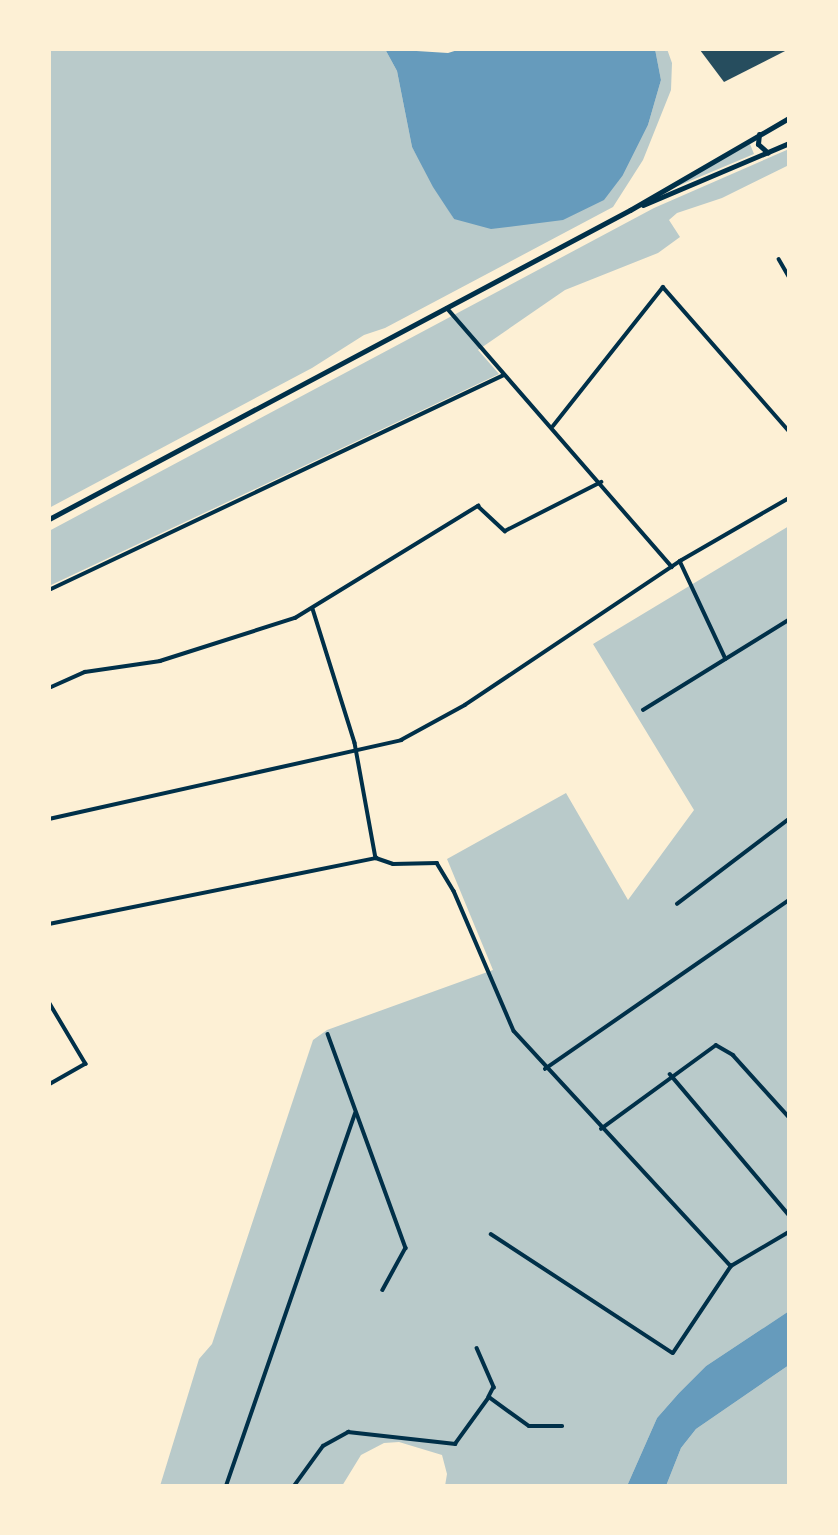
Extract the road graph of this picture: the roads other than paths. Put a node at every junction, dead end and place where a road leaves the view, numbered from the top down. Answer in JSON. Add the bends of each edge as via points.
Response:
{"nodes":[{"id":1,"x":789,"y":118,"type":"edge"},
{"id":2,"x":759,"y":134,"type":"junction"},
{"id":3,"x":789,"y":143,"type":"edge"},
{"id":4,"x":769,"y":153,"type":"junction"},
{"id":5,"x":630,"y":210,"type":"junction"},
{"id":6,"x":779,"y":259,"type":"dead end"},
{"id":7,"x":789,"y":276,"type":"edge"},
{"id":8,"x":447,"y":308,"type":"junction"},
{"id":9,"x":504,"y":375,"type":"junction"},
{"id":10,"x":553,"y":426,"type":"junction"},
{"id":11,"x":789,"y":431,"type":"edge"},
{"id":12,"x":601,"y":482,"type":"junction"},
{"id":13,"x":789,"y":498,"type":"edge"},
{"id":14,"x":49,"y":519,"type":"edge"},
{"id":15,"x":680,"y":561,"type":"junction"},
{"id":16,"x":672,"y":567,"type":"junction"},
{"id":17,"x":49,"y":590,"type":"edge"},
{"id":18,"x":313,"y":609,"type":"junction"},
{"id":19,"x":789,"y":620,"type":"edge"},
{"id":20,"x":726,"y":659,"type":"junction"},
{"id":21,"x":49,"y":688,"type":"edge"},
{"id":22,"x":643,"y":710,"type":"dead end"},
{"id":23,"x":357,"y":753,"type":"junction"},
{"id":24,"x":789,"y":818,"type":"edge"},
{"id":25,"x":49,"y":819,"type":"edge"},
{"id":26,"x":376,"y":858,"type":"junction"},
{"id":27,"x":789,"y":900,"type":"edge"},
{"id":28,"x":677,"y":904,"type":"dead end"},
{"id":29,"x":49,"y":925,"type":"edge"},
{"id":30,"x":49,"y":1002,"type":"edge"},
{"id":31,"x":328,"y":1034,"type":"dead end"},
{"id":32,"x":545,"y":1069,"type":"junction"},
{"id":33,"x":670,"y":1074,"type":"junction"},
{"id":34,"x":49,"y":1085,"type":"edge"},
{"id":35,"x":355,"y":1115,"type":"junction"},
{"id":36,"x":789,"y":1117,"type":"edge"},
{"id":37,"x":601,"y":1129,"type":"junction"},
{"id":38,"x":789,"y":1215,"type":"edge"},
{"id":39,"x":789,"y":1232,"type":"edge"},
{"id":40,"x":491,"y":1234,"type":"dead end"},
{"id":41,"x":731,"y":1266,"type":"junction"},
{"id":42,"x":383,"y":1290,"type":"dead end"},
{"id":43,"x":477,"y":1348,"type":"dead end"},
{"id":44,"x":489,"y":1397,"type":"junction"},
{"id":45,"x":562,"y":1426,"type":"dead end"},
{"id":46,"x":226,"y":1486,"type":"edge"},
{"id":47,"x":294,"y":1486,"type":"edge"}],
"edges":[{"from":1,"to":2,"type":"main road"},
{"from":2,"to":4,"type":"main road","via":[[758,144]]},
{"from":2,"to":5,"type":"main road"},
{"from":3,"to":4,"type":"main road"},
{"from":4,"to":5,"type":"main road"},
{"from":5,"to":8,"type":"main road"},
{"from":6,"to":7,"type":"street"},
{"from":8,"to":9,"type":"street"},
{"from":8,"to":14,"type":"main road"},
{"from":9,"to":10,"type":"street"},
{"from":9,"to":17,"type":"street"},
{"from":10,"to":11,"type":"street","via":[[663,287]]},
{"from":10,"to":12,"type":"street"},
{"from":12,"to":16,"type":"street"},
{"from":12,"to":18,"type":"street","via":[[505,531],[478,506]]},
{"from":13,"to":15,"type":"street"},
{"from":15,"to":16,"type":"street"},
{"from":15,"to":20,"type":"street"},
{"from":16,"to":23,"type":"street","via":[[451,714],[401,740]]},
{"from":18,"to":21,"type":"street","via":[[160,661],[85,672]]},
{"from":18,"to":23,"type":"street"},
{"from":19,"to":20,"type":"street"},
{"from":20,"to":22,"type":"street"},
{"from":23,"to":25,"type":"street"},
{"from":23,"to":26,"type":"street"},
{"from":24,"to":28,"type":"street"},
{"from":26,"to":29,"type":"street"},
{"from":26,"to":32,"type":"street","via":[[393,864],[429,861],[445,870],[514,1031]]},
{"from":27,"to":32,"type":"street"},
{"from":30,"to":34,"type":"street","via":[[86,1065]]},
{"from":31,"to":35,"type":"street"},
{"from":32,"to":37,"type":"street"},
{"from":33,"to":36,"type":"street","via":[[716,1045],[723,1046]]},
{"from":33,"to":37,"type":"street"},
{"from":33,"to":38,"type":"street"},
{"from":35,"to":42,"type":"street","via":[[406,1248]]},
{"from":35,"to":46,"type":"street"},
{"from":37,"to":41,"type":"street"},
{"from":39,"to":41,"type":"street"},
{"from":40,"to":41,"type":"street","via":[[673,1353]]},
{"from":43,"to":44,"type":"street","via":[[494,1387]]},
{"from":44,"to":45,"type":"street","via":[[529,1426]]},
{"from":44,"to":47,"type":"street","via":[[455,1444],[348,1432],[323,1446]]}]}
